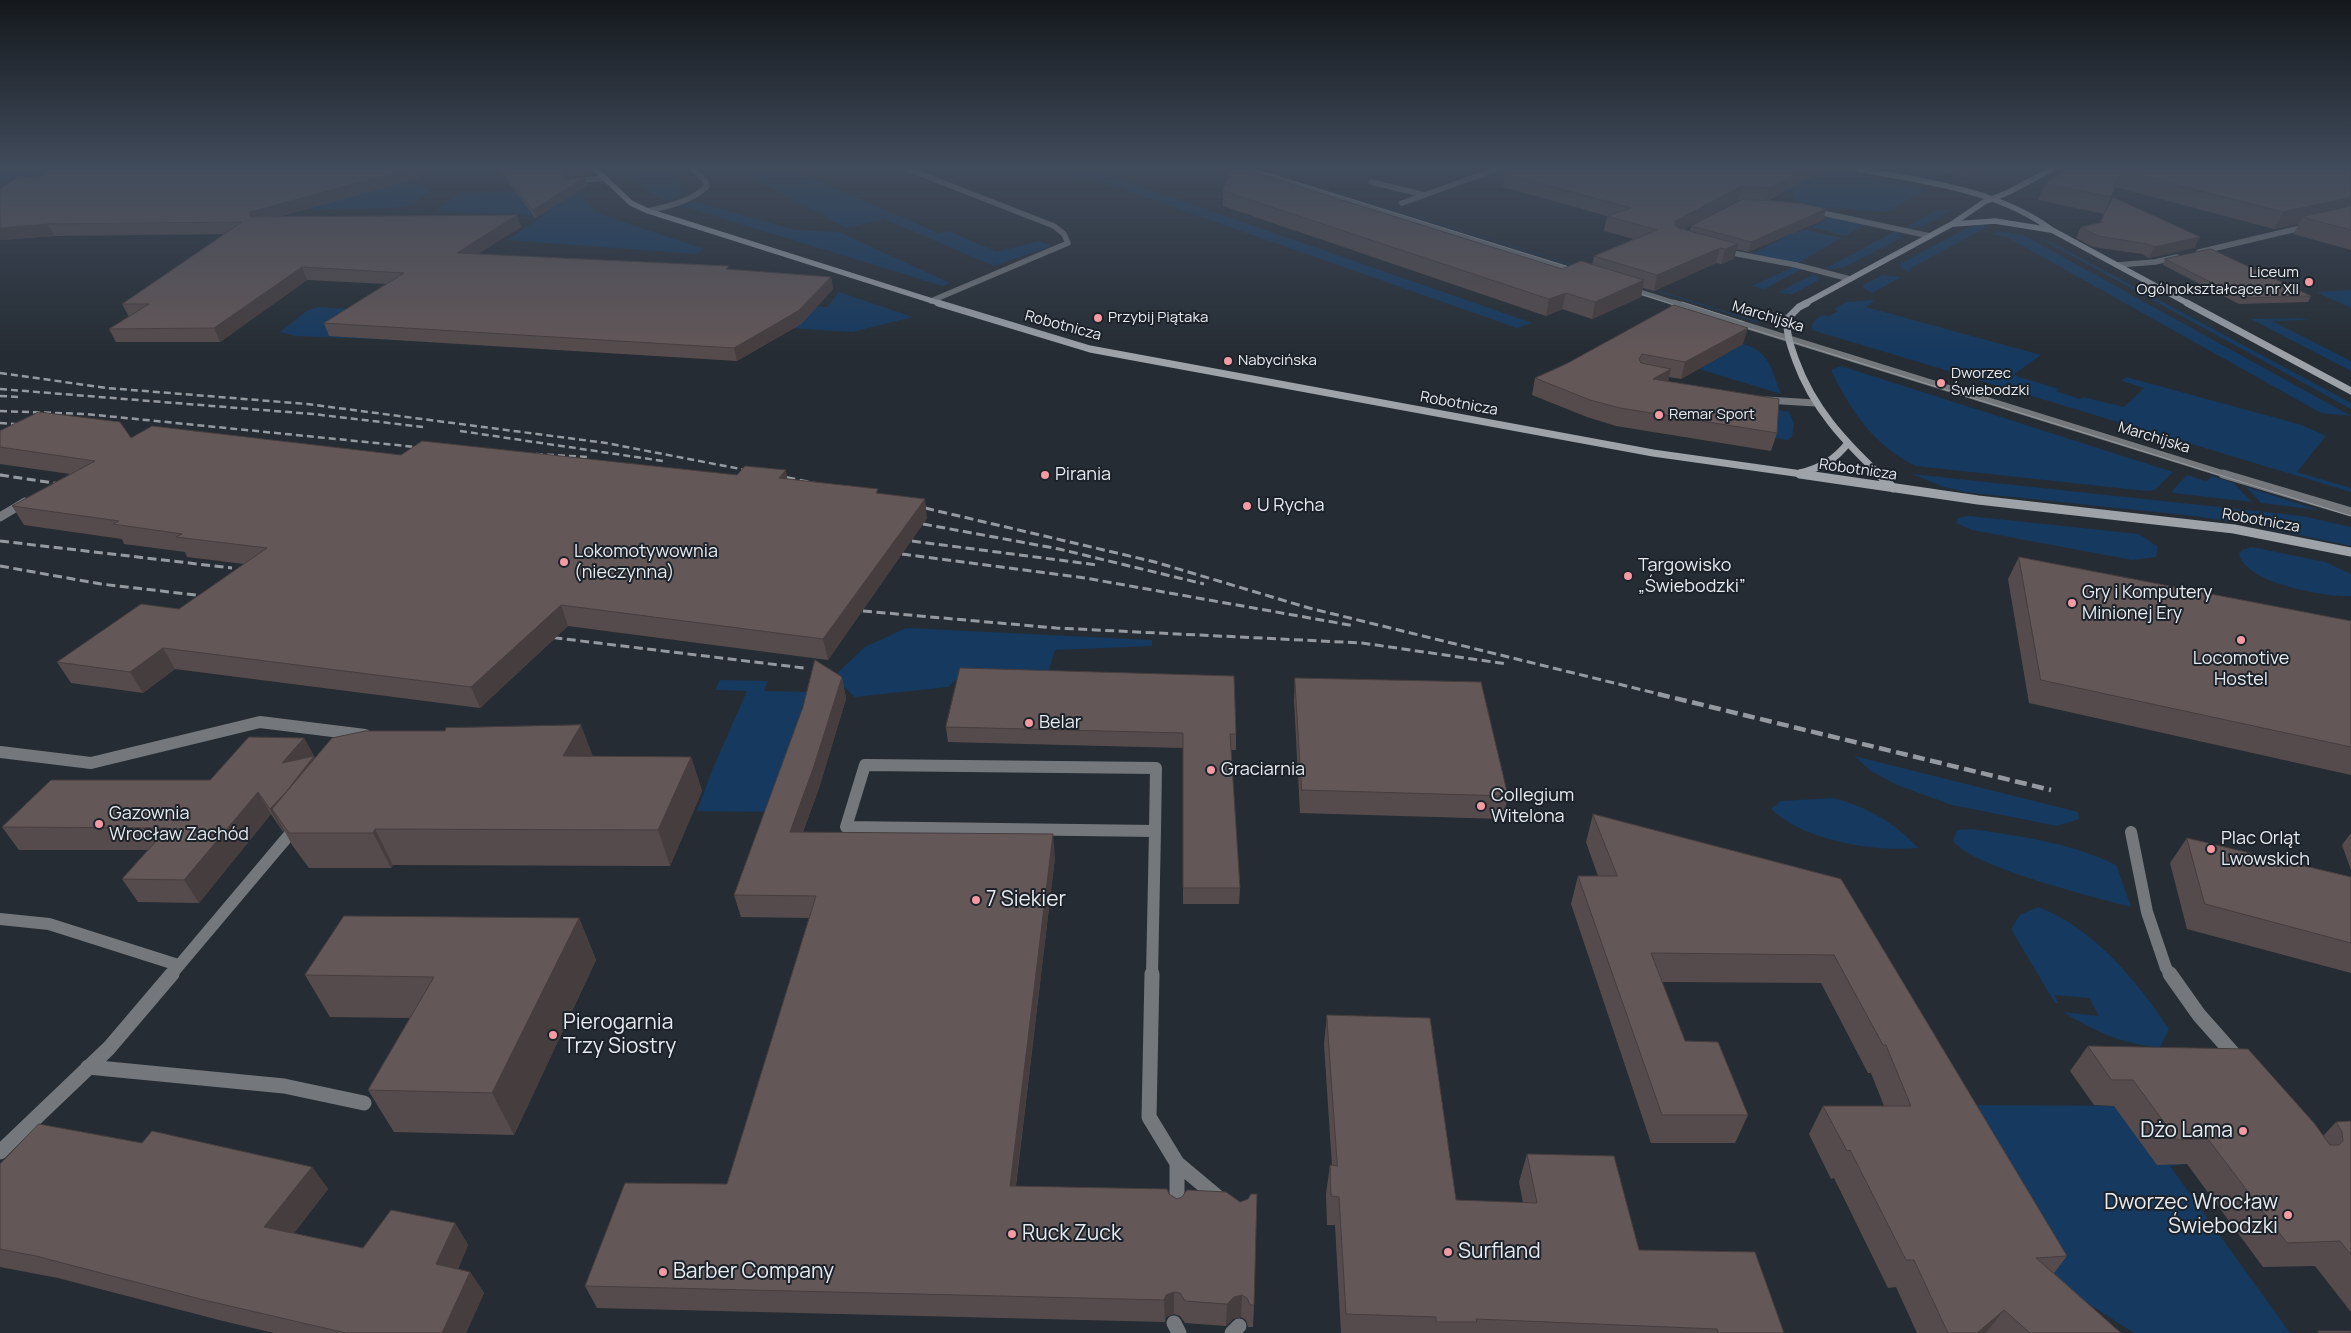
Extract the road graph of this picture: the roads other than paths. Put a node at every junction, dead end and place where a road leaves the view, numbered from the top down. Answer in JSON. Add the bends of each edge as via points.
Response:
{"nodes":[{"id":1,"x":712,"y":231,"type":"edge"},
{"id":2,"x":1061,"y":231,"type":"edge"},
{"id":3,"x":1446,"y":231,"type":"edge"},
{"id":4,"x":1909,"y":231,"type":"edge"},
{"id":5,"x":1939,"y":231,"type":"edge"},
{"id":6,"x":2054,"y":231,"type":"edge"},
{"id":7,"x":2286,"y":231,"type":"edge"},
{"id":8,"x":1930,"y":236,"type":"junction"},
{"id":9,"x":1713,"y":248,"type":"edge"},
{"id":10,"x":2117,"y":265,"type":"junction"},
{"id":11,"x":1582,"y":274,"type":"edge"},
{"id":12,"x":1850,"y":279,"type":"junction"},
{"id":13,"x":1619,"y":285,"type":"edge"},
{"id":14,"x":931,"y":301,"type":"junction"},
{"id":15,"x":1786,"y":337,"type":"junction"},
{"id":16,"x":2351,"y":391,"type":"edge"},
{"id":17,"x":1757,"y":398,"type":"edge"},
{"id":18,"x":1814,"y":403,"type":"junction"},
{"id":19,"x":1848,"y":443,"type":"junction"},
{"id":20,"x":1793,"y":474,"type":"junction"},
{"id":21,"x":1893,"y":488,"type":"junction"},
{"id":22,"x":30,"y":498,"type":"edge"},
{"id":23,"x":2351,"y":512,"type":"edge"},
{"id":24,"x":0,"y":517,"type":"edge"},
{"id":25,"x":2351,"y":552,"type":"edge"},
{"id":26,"x":357,"y":750,"type":"edge"},
{"id":27,"x":0,"y":752,"type":"edge"},
{"id":28,"x":304,"y":819,"type":"edge"},
{"id":29,"x":1155,"y":831,"type":"junction"},
{"id":30,"x":2131,"y":832,"type":"dead end"},
{"id":31,"x":0,"y":919,"type":"edge"},
{"id":32,"x":178,"y":965,"type":"junction"},
{"id":33,"x":88,"y":1068,"type":"junction"},
{"id":34,"x":2245,"y":1068,"type":"edge"},
{"id":35,"x":364,"y":1103,"type":"dead end"},
{"id":36,"x":0,"y":1152,"type":"edge"},
{"id":37,"x":1177,"y":1163,"type":"junction"},
{"id":38,"x":1233,"y":1210,"type":"edge"},
{"id":39,"x":1178,"y":1212,"type":"edge"}],
"edges":[{"from":1,"to":14,"type":"street","name":"Robotnicza"},
{"from":2,"to":14,"type":"street","via":[[1068,243]]},
{"from":3,"to":11,"type":"street"},
{"from":4,"to":8,"type":"street"},
{"from":5,"to":8,"type":"street"},
{"from":6,"to":10,"type":"street"},
{"from":7,"to":10,"type":"street","via":[[2155,262]]},
{"from":8,"to":12,"type":"street"},
{"from":9,"to":12,"type":"street"},
{"from":10,"to":16,"type":"street"},
{"from":12,"to":15,"type":"street","via":[[1791,313],[1787,319]]},
{"from":13,"to":15,"type":"street","name":"Marchijska"},
{"from":14,"to":20,"type":"street","name":"Robotnicza","via":[[1090,349],[1634,449]]},
{"from":15,"to":18,"type":"street"},
{"from":15,"to":23,"type":"street","name":"Marchijska"},
{"from":17,"to":18,"type":"street"},
{"from":18,"to":19,"type":"street","via":[[1830,426]]},
{"from":19,"to":20,"type":"street","via":[[1830,463]]},
{"from":19,"to":21,"type":"street"},
{"from":20,"to":21,"type":"street","name":"Robotnicza"},
{"from":21,"to":25,"type":"street","name":"Robotnicza","via":[[2226,528]]},
{"from":22,"to":24,"type":"street"},
{"from":26,"to":27,"type":"street","via":[[369,735],[260,722],[91,763]]},
{"from":28,"to":32,"type":"street"},
{"from":29,"to":29,"type":"street","via":[[1156,768],[1108,767],[865,764],[846,827]]},
{"from":29,"to":37,"type":"street","via":[[1148,1117]]},
{"from":30,"to":34,"type":"street","via":[[2147,912],[2166,968],[2199,1015]]},
{"from":31,"to":32,"type":"street","via":[[49,924]]},
{"from":32,"to":33,"type":"street","via":[[109,1048]]},
{"from":33,"to":35,"type":"street","via":[[284,1086]]},
{"from":33,"to":36,"type":"street"},
{"from":37,"to":38,"type":"street"},
{"from":37,"to":39,"type":"street"}]}
